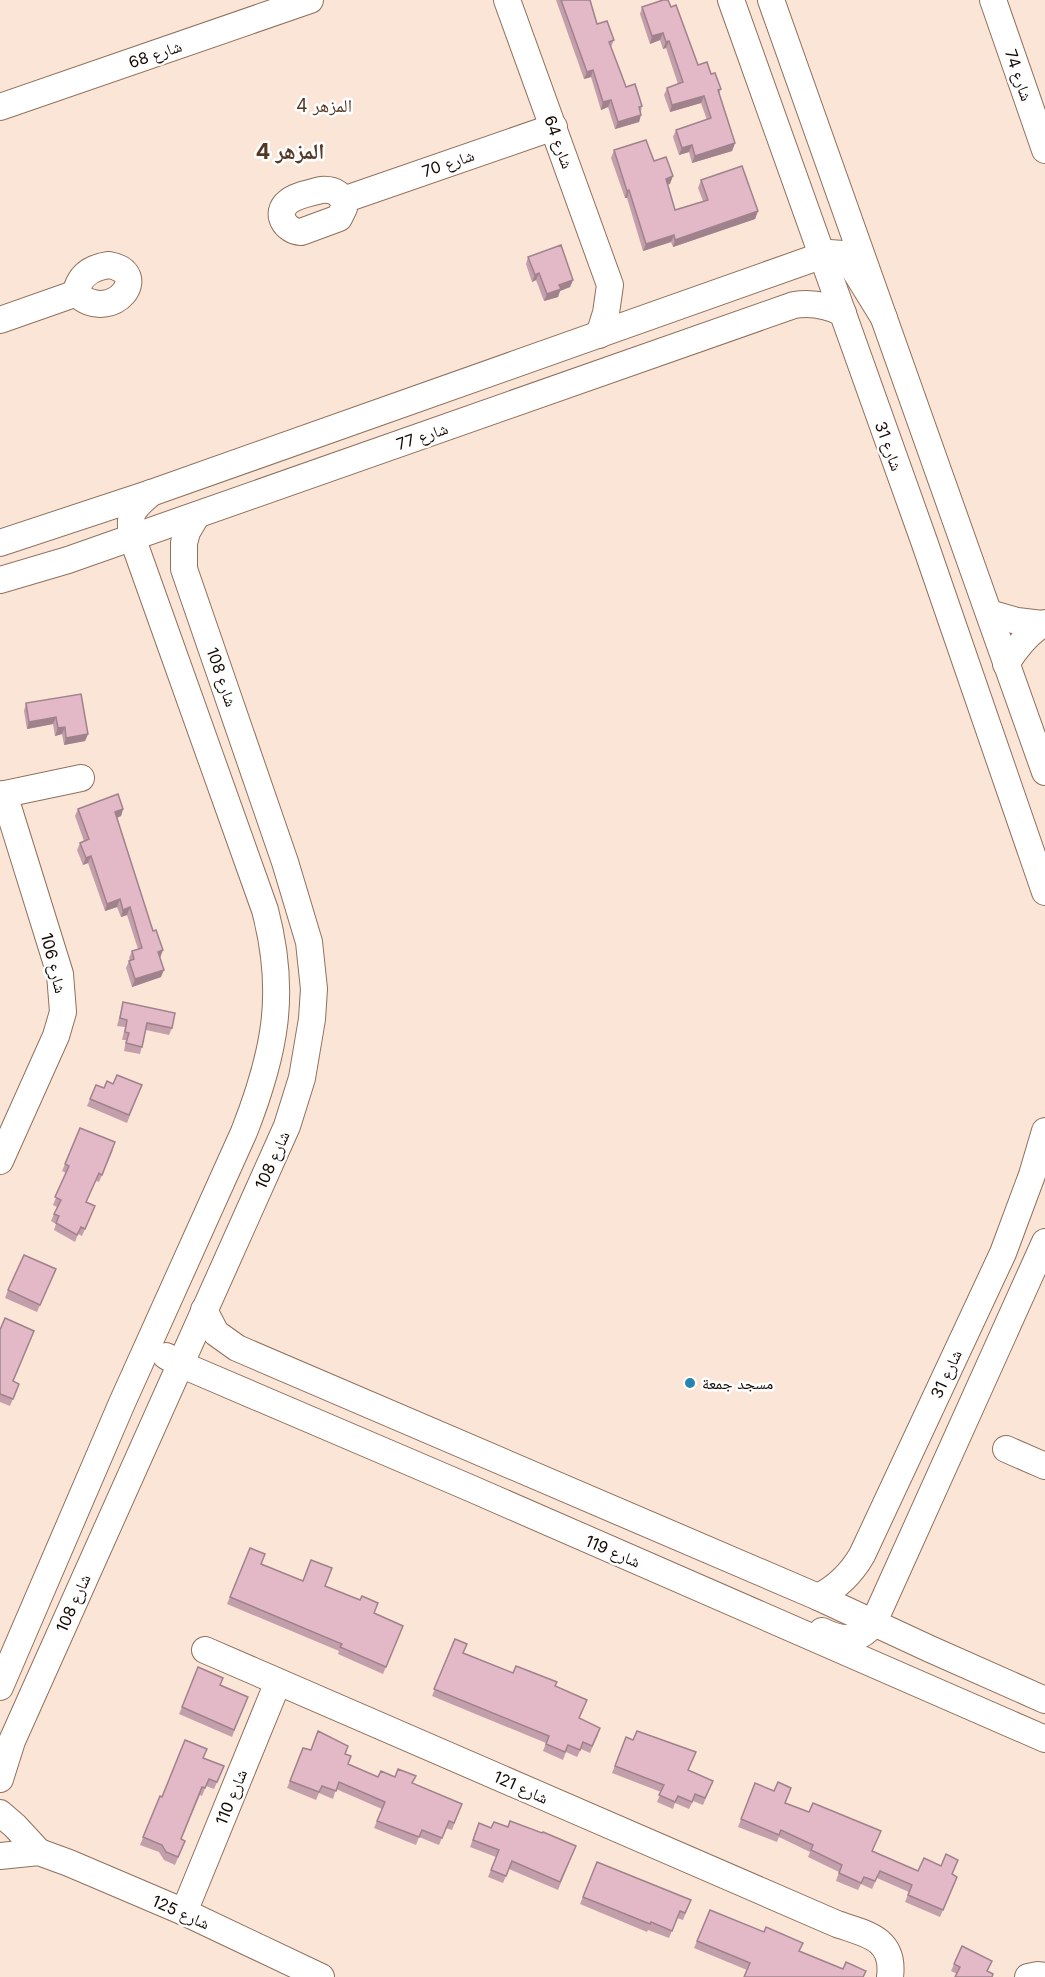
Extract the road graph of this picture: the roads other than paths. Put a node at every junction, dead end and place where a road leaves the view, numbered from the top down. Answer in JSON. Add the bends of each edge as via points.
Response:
{"nodes":[{"id":1,"x":310,"y":0,"type":"edge"},
{"id":2,"x":507,"y":0,"type":"edge"},
{"id":3,"x":731,"y":0,"type":"edge"},
{"id":4,"x":771,"y":0,"type":"edge"},
{"id":5,"x":993,"y":0,"type":"edge"},
{"id":6,"x":0,"y":107,"type":"edge"},
{"id":7,"x":554,"y":127,"type":"junction"},
{"id":8,"x":1045,"y":150,"type":"edge"},
{"id":9,"x":343,"y":200,"type":"dead end"},
{"id":10,"x":822,"y":255,"type":"junction"},
{"id":11,"x":610,"y":285,"type":"junction"},
{"id":12,"x":77,"y":293,"type":"dead end"},
{"id":13,"x":657,"y":314,"type":"junction"},
{"id":14,"x":843,"y":314,"type":"junction"},
{"id":15,"x":884,"y":318,"type":"junction"},
{"id":16,"x":0,"y":320,"type":"edge"},
{"id":17,"x":599,"y":335,"type":"junction"},
{"id":18,"x":498,"y":371,"type":"junction"},
{"id":19,"x":449,"y":427,"type":"junction"},
{"id":20,"x":151,"y":493,"type":"junction"},
{"id":21,"x":197,"y":515,"type":"junction"},
{"id":22,"x":132,"y":537,"type":"junction"},
{"id":23,"x":0,"y":543,"type":"edge"},
{"id":24,"x":0,"y":580,"type":"edge"},
{"id":25,"x":988,"y":613,"type":"junction"},
{"id":26,"x":1044,"y":624,"type":"edge"},
{"id":27,"x":1006,"y":664,"type":"junction"},
{"id":28,"x":1045,"y":772,"type":"edge"},
{"id":29,"x":217,"y":775,"type":"junction"},
{"id":30,"x":81,"y":778,"type":"dead end"},
{"id":31,"x":262,"y":793,"type":"junction"},
{"id":32,"x":2,"y":795,"type":"edge"},
{"id":33,"x":1045,"y":892,"type":"edge"},
{"id":34,"x":1045,"y":1131,"type":"edge"},
{"id":35,"x":0,"y":1161,"type":"edge"},
{"id":36,"x":1018,"y":1217,"type":"junction"},
{"id":37,"x":1045,"y":1242,"type":"edge"},
{"id":38,"x":204,"y":1310,"type":"junction"},
{"id":39,"x":162,"y":1314,"type":"junction"},
{"id":40,"x":1004,"y":1333,"type":"junction"},
{"id":41,"x":180,"y":1364,"type":"junction"},
{"id":42,"x":1006,"y":1449,"type":"dead end"},
{"id":43,"x":497,"y":1461,"type":"junction"},
{"id":44,"x":1045,"y":1466,"type":"edge"},
{"id":45,"x":420,"y":1468,"type":"junction"},
{"id":46,"x":818,"y":1597,"type":"junction"},
{"id":47,"x":776,"y":1621,"type":"junction"},
{"id":48,"x":873,"y":1624,"type":"junction"},
{"id":49,"x":205,"y":1650,"type":"dead end"},
{"id":50,"x":279,"y":1682,"type":"junction"},
{"id":51,"x":0,"y":1687,"type":"edge"},
{"id":52,"x":1045,"y":1700,"type":"edge"},
{"id":53,"x":1045,"y":1739,"type":"edge"},
{"id":54,"x":0,"y":1779,"type":"edge"},
{"id":55,"x":0,"y":1813,"type":"edge"},
{"id":56,"x":39,"y":1852,"type":"junction"},
{"id":57,"x":0,"y":1856,"type":"edge"},
{"id":58,"x":184,"y":1912,"type":"junction"},
{"id":59,"x":837,"y":1924,"type":"junction"},
{"id":60,"x":1045,"y":1976,"type":"edge"},
{"id":61,"x":321,"y":1977,"type":"edge"},
{"id":62,"x":878,"y":1977,"type":"edge"},
{"id":63,"x":890,"y":1977,"type":"edge"},
{"id":64,"x":1028,"y":1977,"type":"edge"}],
"edges":[{"from":1,"to":6,"type":"street","name":"شارع 68"},
{"from":2,"to":7,"type":"street","name":"شارع 64"},
{"from":3,"to":10,"type":"street","name":"شارع 31"},
{"from":4,"to":15,"type":"street"},
{"from":5,"to":8,"type":"street","name":"شارع 74"},
{"from":7,"to":9,"type":"street","name":"شارع 70"},
{"from":7,"to":11,"type":"street","name":"شارع 64"},
{"from":10,"to":13,"type":"street"},
{"from":10,"to":14,"type":"street","name":"شارع 31"},
{"from":10,"to":15,"type":"street","via":[[836,252],[847,258]]},
{"from":11,"to":13,"type":"street","via":[[630,302]]},
{"from":11,"to":17,"type":"street","name":"شارع 64"},
{"from":12,"to":16,"type":"street"},
{"from":13,"to":17,"type":"street"},
{"from":14,"to":19,"type":"street","name":"شارع 77","via":[[825,305],[794,305]]},
{"from":14,"to":33,"type":"street","name":"شارع 31"},
{"from":15,"to":25,"type":"street"},
{"from":17,"to":18,"type":"street"},
{"from":18,"to":19,"type":"street","via":[[502,383],[496,399]]},
{"from":18,"to":20,"type":"street"},
{"from":19,"to":21,"type":"street","name":"شارع 77"},
{"from":20,"to":22,"type":"street","via":[[132,511]]},
{"from":20,"to":23,"type":"street"},
{"from":21,"to":22,"type":"street","name":"شارع 77"},
{"from":21,"to":31,"type":"street","name":"شارع 108","via":[[184,543],[184,569]]},
{"from":22,"to":24,"type":"street","name":"شارع 77"},
{"from":22,"to":29,"type":"street","name":"شارع 108"},
{"from":25,"to":26,"type":"street"},
{"from":25,"to":27,"type":"street"},
{"from":26,"to":27,"type":"street","via":[[1019,645]]},
{"from":27,"to":28,"type":"street"},
{"from":29,"to":31,"type":"street","via":[[228,762],[239,763]]},
{"from":29,"to":39,"type":"street","name":"شارع 108","via":[[271,931],[277,976],[276,1019],[252,1114]]},
{"from":30,"to":32,"type":"street"},
{"from":31,"to":38,"type":"street","name":"شارع 108","via":[[309,942],[314,989],[312,1019],[302,1078],[287,1126]]},
{"from":32,"to":35,"type":"street","name":"شارع 106","via":[[60,974],[63,1012]]},
{"from":34,"to":36,"type":"street","name":"شارع 31"},
{"from":36,"to":40,"type":"street","via":[[1015,1241],[982,1320],[989,1331]]},
{"from":36,"to":46,"type":"street","name":"شارع 31","via":[[862,1555],[845,1578]]},
{"from":37,"to":40,"type":"street"},
{"from":38,"to":41,"type":"street","name":"شارع 108"},
{"from":38,"to":43,"type":"street","via":[[216,1333],[237,1348]]},
{"from":39,"to":41,"type":"street","via":[[161,1348],[167,1357]]},
{"from":39,"to":51,"type":"street","name":"شارع 108"},
{"from":40,"to":48,"type":"street"},
{"from":41,"to":45,"type":"street","name":"شارع 119"},
{"from":41,"to":54,"type":"street","name":"شارع 108","via":[[12,1742]]},
{"from":42,"to":44,"type":"street"},
{"from":43,"to":45,"type":"street","via":[[423,1444],[413,1450]]},
{"from":43,"to":46,"type":"street"},
{"from":45,"to":47,"type":"street","name":"شارع 119"},
{"from":46,"to":48,"type":"street"},
{"from":47,"to":48,"type":"street","via":[[791,1620],[847,1638],[865,1634]]},
{"from":47,"to":53,"type":"street","name":"شارع 119"},
{"from":48,"to":52,"type":"street"},
{"from":49,"to":50,"type":"street","name":"شارع 121"},
{"from":50,"to":58,"type":"street","name":"شارع 110"},
{"from":50,"to":59,"type":"street","name":"شارع 121"},
{"from":55,"to":56,"type":"street","name":"شارع 125"},
{"from":56,"to":57,"type":"street","name":"شارع 125"},
{"from":56,"to":58,"type":"street","name":"شارع 125"},
{"from":58,"to":61,"type":"street","name":"شارع 125"},
{"from":59,"to":62,"type":"street","name":"شارع 121","via":[[872,1950],[878,1963]]},
{"from":59,"to":63,"type":"street","name":"شارع 121","via":[[878,1940],[887,1951]]},
{"from":60,"to":64,"type":"street"}]}
